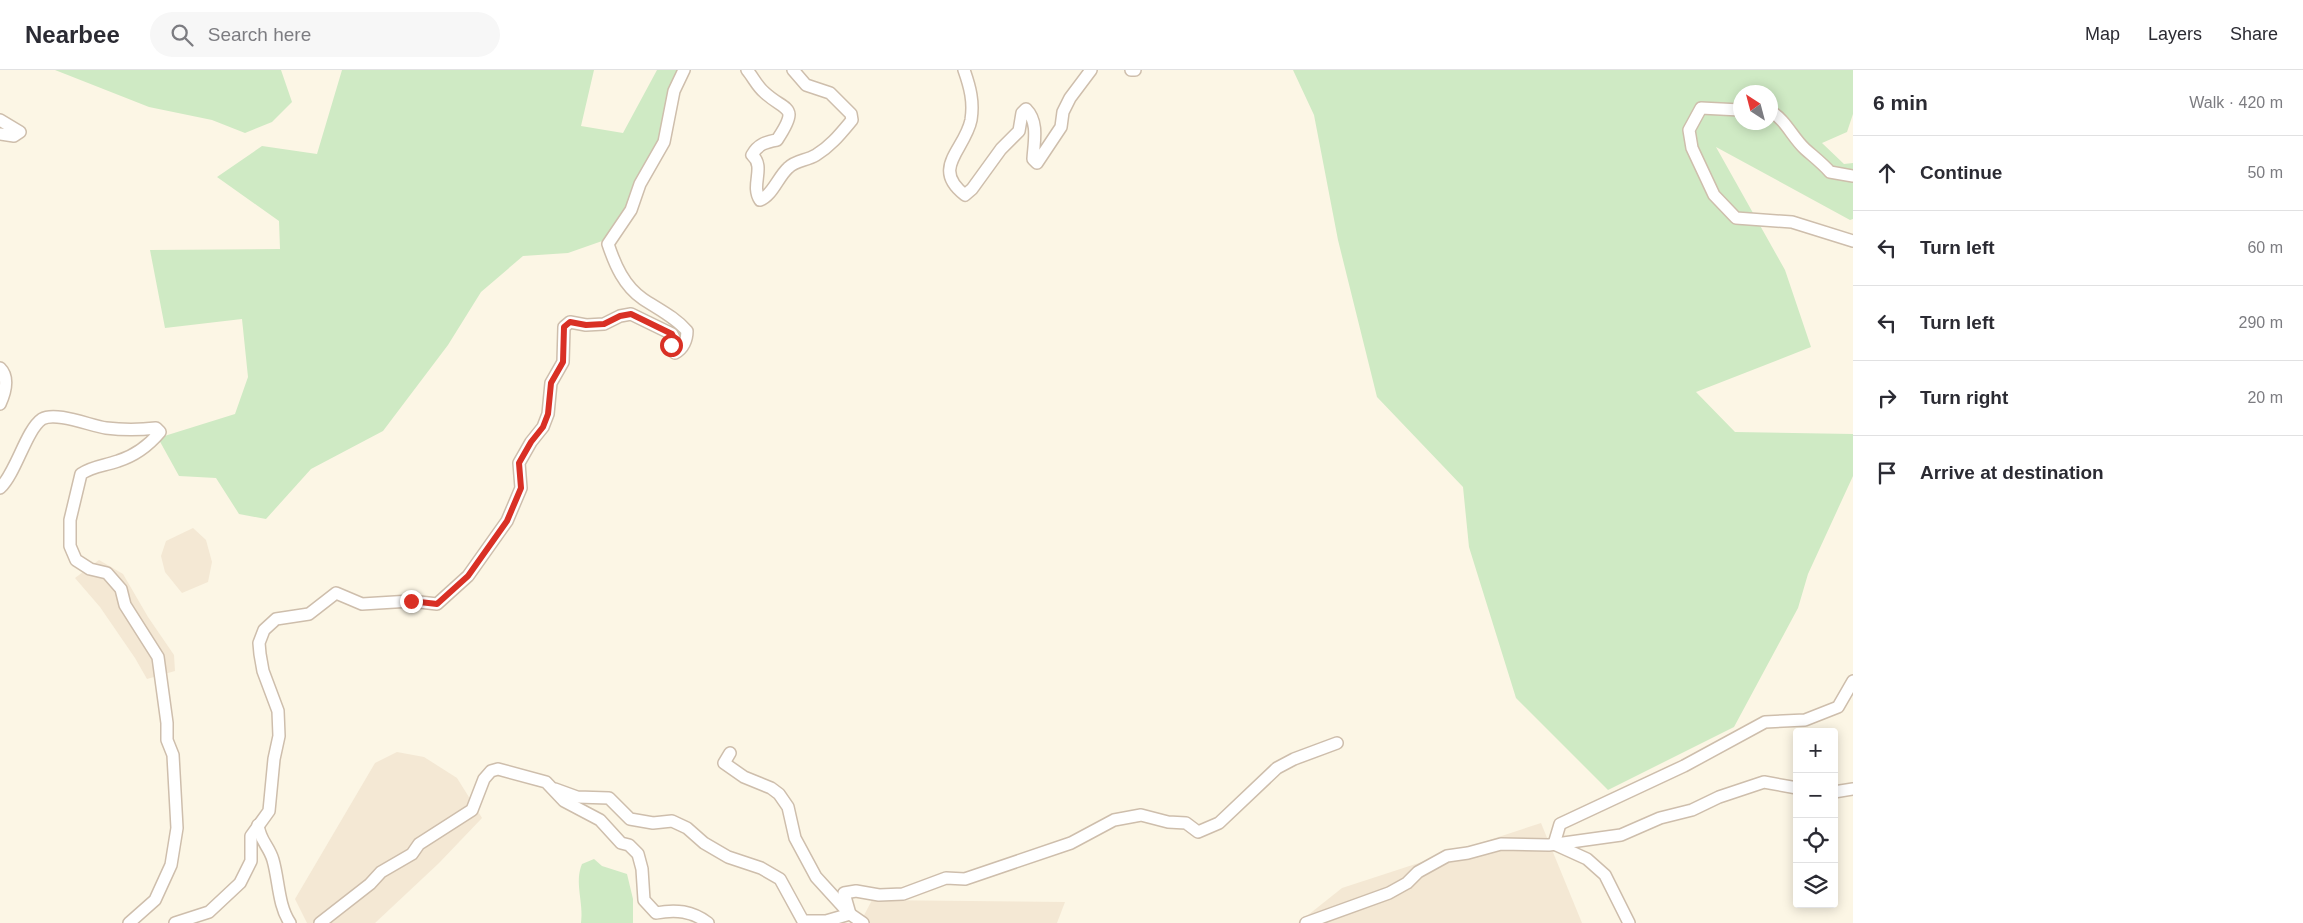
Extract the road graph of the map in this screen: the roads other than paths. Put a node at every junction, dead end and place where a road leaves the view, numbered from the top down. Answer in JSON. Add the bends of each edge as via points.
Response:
{"nodes":[{"id":1,"x":684,"y":70,"type":"edge"},
{"id":2,"x":747,"y":70,"type":"edge"},
{"id":3,"x":793,"y":70,"type":"edge"},
{"id":4,"x":964,"y":70,"type":"edge"},
{"id":5,"x":1091,"y":70,"type":"edge"},
{"id":6,"x":1733,"y":110,"type":"edge"},
{"id":7,"x":1778,"y":118,"type":"edge"},
{"id":8,"x":0,"y":120,"type":"edge"},
{"id":9,"x":0,"y":134,"type":"edge"},
{"id":10,"x":1853,"y":176,"type":"edge"},
{"id":11,"x":1853,"y":241,"type":"edge"},
{"id":12,"x":0,"y":368,"type":"edge"},
{"id":13,"x":0,"y":404,"type":"edge"},
{"id":14,"x":0,"y":488,"type":"edge"},
{"id":15,"x":1853,"y":681,"type":"edge"},
{"id":16,"x":1337,"y":743,"type":"dead end"},
{"id":17,"x":730,"y":753,"type":"dead end"},
{"id":18,"x":1793,"y":787,"type":"edge"},
{"id":19,"x":555,"y":790,"type":"junction"},
{"id":20,"x":1853,"y":790,"type":"edge"},
{"id":21,"x":1838,"y":792,"type":"edge"},
{"id":22,"x":258,"y":825,"type":"junction"},
{"id":23,"x":1554,"y":844,"type":"junction"},
{"id":24,"x":850,"y":914,"type":"junction"},
{"id":25,"x":129,"y":923,"type":"edge"},
{"id":26,"x":175,"y":923,"type":"edge"},
{"id":27,"x":290,"y":923,"type":"edge"},
{"id":28,"x":320,"y":923,"type":"edge"},
{"id":29,"x":708,"y":923,"type":"edge"},
{"id":30,"x":863,"y":923,"type":"edge"},
{"id":31,"x":1306,"y":923,"type":"edge"},
{"id":32,"x":1630,"y":923,"type":"edge"}],
"edges":[{"from":1,"to":22,"type":"street","via":[[674,91],[664,142],[640,184],[630,210],[608,244],[623,280],[641,298],[680,322],[687,331],[687,338],[675,353],[671,350],[672,334],[631,314],[604,324],[570,322],[564,327],[563,362],[551,383],[548,414],[519,463],[521,488],[507,521],[468,576],[437,604],[411,601],[362,604],[336,593],[309,614],[276,619],[264,630],[259,644],[260,654],[278,711],[279,736],[269,811]]},
{"from":2,"to":3,"type":"street","via":[[764,92],[786,106],[789,114],[777,140],[765,142],[752,155],[758,160],[756,180],[760,200],[766,198],[780,175],[793,163],[814,156],[833,142],[852,120],[851,114],[830,93],[806,84]]},
{"from":4,"to":5,"type":"street","via":[[973,102],[971,120],[966,139],[955,152],[948,170],[954,186],[965,195],[1019,131],[1022,113],[1026,109],[1032,115],[1035,129],[1033,159],[1038,163],[1061,127],[1063,112],[1070,98]]},
{"from":6,"to":11,"type":"street","via":[[1701,108],[1689,130],[1692,148],[1714,195],[1736,218],[1792,222]]},
{"from":7,"to":10,"type":"street","via":[[1830,172]]},
{"from":8,"to":9,"type":"street","via":[[20,132],[14,136]]},
{"from":12,"to":13,"type":"street","via":[[6,385]]},
{"from":14,"to":25,"type":"street","via":[[42,419],[52,417],[138,431],[156,428],[160,432],[137,452],[80,474],[70,520],[70,546],[76,560],[90,569],[107,573],[121,589],[125,604],[158,657],[163,682],[167,740],[173,755],[177,828],[171,866],[155,900]]},
{"from":15,"to":23,"type":"street","via":[[1838,707],[1805,720],[1765,722],[1684,766],[1560,824]]},
{"from":16,"to":24,"type":"street","via":[[1278,768],[1219,823],[1198,832],[1186,824],[1141,815],[1114,820],[1071,843],[965,879],[946,878],[903,894],[844,893]]},
{"from":17,"to":24,"type":"street","via":[[724,763],[744,777],[771,788],[784,800],[795,838],[816,877]]},
{"from":18,"to":23,"type":"street","via":[[1764,782],[1621,835]]},
{"from":19,"to":24,"type":"street","via":[[577,798],[609,798],[630,819],[653,823],[672,821],[687,828],[728,857],[761,868],[780,879],[803,920],[826,921]]},
{"from":19,"to":28,"type":"street","via":[[546,782],[498,769],[491,771],[484,779],[472,810],[419,844],[412,854],[381,872]]},
{"from":19,"to":29,"type":"street","via":[[564,801],[600,820],[621,843],[629,845],[638,854],[644,900],[650,908],[656,913],[670,910],[695,913]]},
{"from":20,"to":21,"type":"street"},
{"from":22,"to":26,"type":"street","via":[[251,836],[251,861],[240,883],[209,912]]},
{"from":22,"to":27,"type":"street","via":[[260,838],[270,850],[274,862],[283,913]]},
{"from":23,"to":31,"type":"street","via":[[1501,844],[1447,856],[1389,893]]},
{"from":23,"to":32,"type":"street","via":[[1587,859],[1604,875]]},
{"from":24,"to":30,"type":"street"}]}
